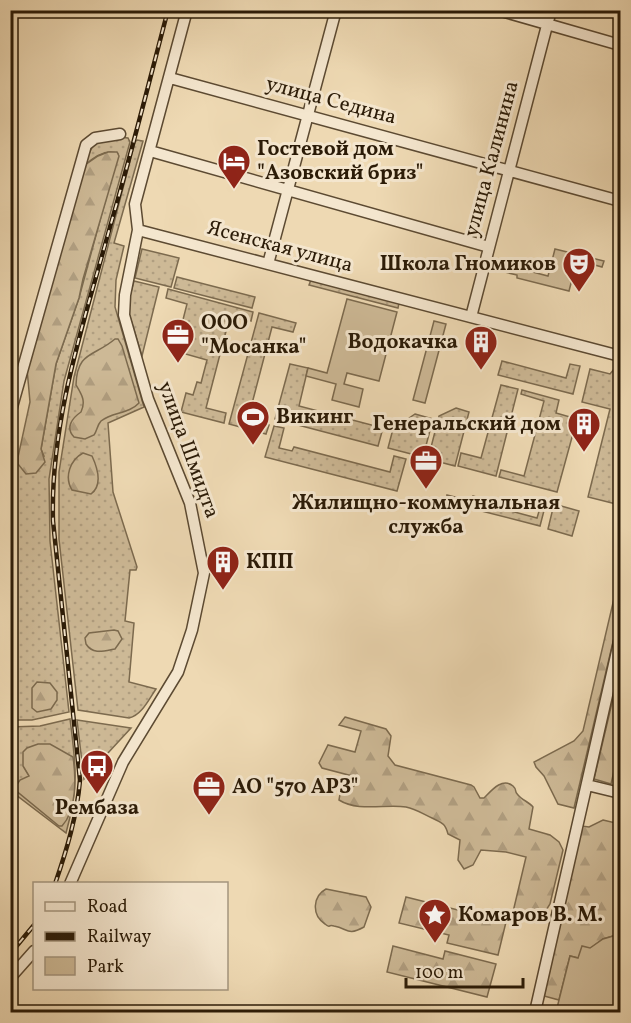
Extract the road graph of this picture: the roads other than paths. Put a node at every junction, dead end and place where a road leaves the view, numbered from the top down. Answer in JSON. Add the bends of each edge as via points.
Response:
{"nodes":[{"id":1,"x":187,"y":10,"type":"edge"},
{"id":2,"x":336,"y":10,"type":"edge"},
{"id":3,"x":498,"y":10,"type":"edge"},
{"id":4,"x":551,"y":10,"type":"edge"},
{"id":5,"x":548,"y":24,"type":"junction"},
{"id":6,"x":621,"y":45,"type":"edge"},
{"id":7,"x":170,"y":78,"type":"junction"},
{"id":8,"x":307,"y":115,"type":"junction"},
{"id":9,"x":120,"y":134,"type":"dead end"},
{"id":10,"x":150,"y":151,"type":"junction"},
{"id":11,"x":509,"y":171,"type":"junction"},
{"id":12,"x":288,"y":189,"type":"junction"},
{"id":13,"x":621,"y":201,"type":"edge"},
{"id":14,"x":138,"y":230,"type":"junction"},
{"id":15,"x":489,"y":246,"type":"junction"},
{"id":16,"x":268,"y":264,"type":"junction"},
{"id":17,"x":471,"y":317,"type":"junction"},
{"id":18,"x":621,"y":356,"type":"edge"},
{"id":19,"x":10,"y":414,"type":"edge"},
{"id":20,"x":621,"y":638,"type":"edge"},
{"id":21,"x":587,"y":785,"type":"junction"},
{"id":22,"x":621,"y":793,"type":"edge"},
{"id":23,"x":71,"y":882,"type":"edge"},
{"id":24,"x":33,"y":952,"type":"edge"},
{"id":25,"x":10,"y":978,"type":"edge"},
{"id":26,"x":535,"y":1012,"type":"edge"}],
"edges":[{"from":1,"to":7,"type":"street","name":"улица Шмидта"},
{"from":2,"to":8,"type":"street"},
{"from":3,"to":5,"type":"street"},
{"from":4,"to":5,"type":"street","name":"улица Калинина"},
{"from":5,"to":6,"type":"street"},
{"from":5,"to":11,"type":"street","name":"улица Калинина"},
{"from":7,"to":8,"type":"street","name":"улица Седина"},
{"from":7,"to":10,"type":"street","name":"улица Шмидта"},
{"from":8,"to":11,"type":"street","name":"улица Седина"},
{"from":8,"to":12,"type":"street"},
{"from":9,"to":19,"type":"street","via":[[95,138],[85,148]]},
{"from":10,"to":12,"type":"street"},
{"from":10,"to":14,"type":"street","name":"улица Шмидта","via":[[135,204]]},
{"from":11,"to":13,"type":"street","name":"улица Седина"},
{"from":11,"to":15,"type":"street","name":"улица Калинина"},
{"from":12,"to":15,"type":"street"},
{"from":12,"to":16,"type":"street"},
{"from":14,"to":16,"type":"street","name":"Ясенская улица"},
{"from":14,"to":23,"type":"street","name":"улица Шмидта","via":[[124,315],[148,399],[190,503],[204,573],[178,672],[123,762]]},
{"from":15,"to":17,"type":"street","name":"улица Калинина"},
{"from":16,"to":17,"type":"street","name":"Ясенская улица"},
{"from":17,"to":18,"type":"street","name":"Ясенская улица"},
{"from":20,"to":21,"type":"street"},
{"from":21,"to":22,"type":"street"},
{"from":21,"to":26,"type":"street"},
{"from":24,"to":25,"type":"street"}]}
